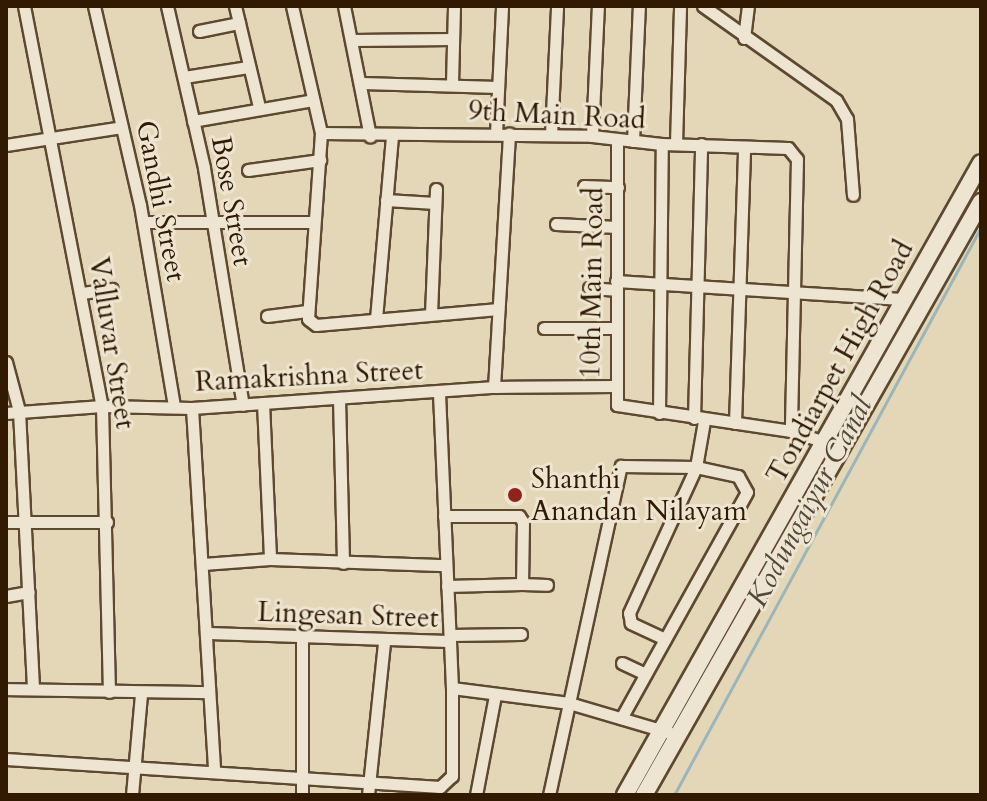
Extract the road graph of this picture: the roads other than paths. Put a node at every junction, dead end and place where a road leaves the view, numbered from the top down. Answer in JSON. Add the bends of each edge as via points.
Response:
{"nodes":[{"id":1,"x":24,"y":6,"type":"edge"},
{"id":2,"x":94,"y":6,"type":"edge"},
{"id":3,"x":167,"y":6,"type":"edge"},
{"id":4,"x":235,"y":6,"type":"edge"},
{"id":5,"x":292,"y":6,"type":"edge"},
{"id":6,"x":344,"y":6,"type":"edge"},
{"id":7,"x":454,"y":6,"type":"edge"},
{"id":8,"x":502,"y":6,"type":"edge"},
{"id":9,"x":557,"y":6,"type":"edge"},
{"id":10,"x":598,"y":6,"type":"edge"},
{"id":11,"x":639,"y":6,"type":"edge"},
{"id":12,"x":680,"y":6,"type":"edge"},
{"id":13,"x":748,"y":6,"type":"edge"},
{"id":14,"x":705,"y":7,"type":"edge"},
{"id":15,"x":239,"y":23,"type":"junction"},
{"id":16,"x":199,"y":31,"type":"dead end"},
{"id":17,"x":744,"y":38,"type":"junction"},
{"id":18,"x":453,"y":39,"type":"junction"},
{"id":19,"x":353,"y":40,"type":"junction"},
{"id":20,"x":248,"y":67,"type":"junction"},
{"id":21,"x":184,"y":77,"type":"junction"},
{"id":22,"x":362,"y":83,"type":"junction"},
{"id":23,"x":452,"y":83,"type":"junction"},
{"id":24,"x":498,"y":87,"type":"junction"},
{"id":25,"x":313,"y":100,"type":"junction"},
{"id":26,"x":259,"y":107,"type":"junction"},
{"id":27,"x":193,"y":121,"type":"junction"},
{"id":28,"x":122,"y":127,"type":"junction"},
{"id":29,"x":321,"y":133,"type":"junction"},
{"id":30,"x":502,"y":134,"type":"junction"},
{"id":31,"x":551,"y":135,"type":"junction"},
{"id":32,"x":52,"y":136,"type":"junction"},
{"id":33,"x":370,"y":136,"type":"junction"},
{"id":34,"x":392,"y":136,"type":"junction"},
{"id":35,"x":592,"y":136,"type":"junction"},
{"id":36,"x":617,"y":140,"type":"junction"},
{"id":37,"x":633,"y":141,"type":"junction"},
{"id":38,"x":676,"y":143,"type":"junction"},
{"id":39,"x":662,"y":144,"type":"junction"},
{"id":40,"x":701,"y":144,"type":"junction"},
{"id":41,"x":6,"y":145,"type":"edge"},
{"id":42,"x":744,"y":147,"type":"junction"},
{"id":43,"x":320,"y":160,"type":"junction"},
{"id":44,"x":981,"y":163,"type":"edge"},
{"id":45,"x":248,"y":170,"type":"dead end"},
{"id":46,"x":584,"y":186,"type":"dead end"},
{"id":47,"x":618,"y":187,"type":"junction"},
{"id":48,"x":436,"y":189,"type":"dead end"},
{"id":49,"x":853,"y":195,"type":"dead end"},
{"id":50,"x":386,"y":200,"type":"junction"},
{"id":51,"x":981,"y":202,"type":"edge"},
{"id":52,"x":435,"y":203,"type":"junction"},
{"id":53,"x":143,"y":222,"type":"junction"},
{"id":54,"x":311,"y":222,"type":"junction"},
{"id":55,"x":212,"y":224,"type":"junction"},
{"id":56,"x":556,"y":224,"type":"dead end"},
{"id":57,"x":617,"y":227,"type":"junction"},
{"id":58,"x":661,"y":283,"type":"junction"},
{"id":59,"x":616,"y":285,"type":"junction"},
{"id":60,"x":698,"y":285,"type":"junction"},
{"id":61,"x":740,"y":287,"type":"junction"},
{"id":62,"x":589,"y":288,"type":"dead end"},
{"id":63,"x":112,"y":289,"type":"dead end"},
{"id":64,"x":791,"y":290,"type":"junction"},
{"id":65,"x":82,"y":293,"type":"junction"},
{"id":66,"x":905,"y":299,"type":"junction"},
{"id":67,"x":498,"y":309,"type":"junction"},
{"id":68,"x":307,"y":311,"type":"junction"},
{"id":69,"x":431,"y":314,"type":"junction"},
{"id":70,"x":267,"y":316,"type":"dead end"},
{"id":71,"x":376,"y":319,"type":"junction"},
{"id":72,"x":544,"y":328,"type":"dead end"},
{"id":73,"x":616,"y":328,"type":"junction"},
{"id":74,"x":6,"y":362,"type":"edge"},
{"id":75,"x":615,"y":386,"type":"junction"},
{"id":76,"x":494,"y":387,"type":"junction"},
{"id":77,"x":439,"y":393,"type":"junction"},
{"id":78,"x":339,"y":398,"type":"junction"},
{"id":79,"x":263,"y":403,"type":"junction"},
{"id":80,"x":243,"y":405,"type":"junction"},
{"id":81,"x":102,"y":406,"type":"junction"},
{"id":82,"x":174,"y":407,"type":"junction"},
{"id":83,"x":192,"y":408,"type":"junction"},
{"id":84,"x":19,"y":411,"type":"junction"},
{"id":85,"x":6,"y":413,"type":"edge"},
{"id":86,"x":659,"y":413,"type":"junction"},
{"id":87,"x":699,"y":420,"type":"junction"},
{"id":88,"x":735,"y":423,"type":"junction"},
{"id":89,"x":791,"y":431,"type":"junction"},
{"id":90,"x":825,"y":442,"type":"junction"},
{"id":91,"x":696,"y":467,"type":"junction"},
{"id":92,"x":444,"y":516,"type":"junction"},
{"id":93,"x":27,"y":519,"type":"junction"},
{"id":94,"x":6,"y":522,"type":"edge"},
{"id":95,"x":107,"y":522,"type":"junction"},
{"id":96,"x":270,"y":559,"type":"junction"},
{"id":97,"x":343,"y":563,"type":"junction"},
{"id":98,"x":203,"y":564,"type":"junction"},
{"id":99,"x":446,"y":565,"type":"junction"},
{"id":100,"x":522,"y":584,"type":"junction"},
{"id":101,"x":547,"y":585,"type":"dead end"},
{"id":102,"x":447,"y":586,"type":"junction"},
{"id":103,"x":29,"y":592,"type":"junction"},
{"id":104,"x":6,"y":596,"type":"edge"},
{"id":105,"x":207,"y":633,"type":"junction"},
{"id":106,"x":521,"y":634,"type":"dead end"},
{"id":107,"x":302,"y":638,"type":"junction"},
{"id":108,"x":450,"y":638,"type":"junction"},
{"id":109,"x":665,"y":639,"type":"junction"},
{"id":110,"x":384,"y":642,"type":"junction"},
{"id":111,"x":622,"y":663,"type":"dead end"},
{"id":112,"x":646,"y":674,"type":"junction"},
{"id":113,"x":452,"y":688,"type":"junction"},
{"id":114,"x":6,"y":689,"type":"edge"},
{"id":115,"x":33,"y":689,"type":"junction"},
{"id":116,"x":109,"y":692,"type":"junction"},
{"id":117,"x":208,"y":692,"type":"junction"},
{"id":118,"x":141,"y":695,"type":"junction"},
{"id":119,"x":495,"y":695,"type":"junction"},
{"id":120,"x":569,"y":703,"type":"junction"},
{"id":121,"x":621,"y":718,"type":"junction"},
{"id":122,"x":670,"y":732,"type":"junction"},
{"id":123,"x":6,"y":759,"type":"edge"},
{"id":124,"x":134,"y":764,"type":"junction"},
{"id":125,"x":214,"y":770,"type":"junction"},
{"id":126,"x":302,"y":775,"type":"junction"},
{"id":127,"x":370,"y":781,"type":"junction"},
{"id":128,"x":132,"y":795,"type":"edge"},
{"id":129,"x":302,"y":795,"type":"edge"},
{"id":130,"x":368,"y":795,"type":"edge"},
{"id":131,"x":476,"y":795,"type":"edge"},
{"id":132,"x":549,"y":795,"type":"edge"},
{"id":133,"x":625,"y":795,"type":"edge"},
{"id":134,"x":644,"y":795,"type":"edge"}],
"edges":[{"from":1,"to":32,"type":"street","name":"Valluvar Street"},
{"from":2,"to":28,"type":"street","name":"Gandhi Street"},
{"from":3,"to":21,"type":"street","name":"Bose Street"},
{"from":4,"to":15,"type":"street"},
{"from":5,"to":25,"type":"street"},
{"from":6,"to":19,"type":"street"},
{"from":7,"to":18,"type":"street"},
{"from":8,"to":24,"type":"street"},
{"from":9,"to":31,"type":"street"},
{"from":10,"to":35,"type":"street"},
{"from":11,"to":37,"type":"street"},
{"from":12,"to":38,"type":"street"},
{"from":13,"to":17,"type":"street"},
{"from":14,"to":17,"type":"street"},
{"from":15,"to":16,"type":"street"},
{"from":15,"to":20,"type":"street"},
{"from":17,"to":49,"type":"street","via":[[843,109]]},
{"from":18,"to":19,"type":"street"},
{"from":18,"to":23,"type":"street"},
{"from":19,"to":22,"type":"street"},
{"from":20,"to":21,"type":"street"},
{"from":20,"to":26,"type":"street"},
{"from":21,"to":27,"type":"street","name":"Bose Street"},
{"from":22,"to":23,"type":"street"},
{"from":22,"to":33,"type":"street"},
{"from":23,"to":24,"type":"street"},
{"from":24,"to":30,"type":"street"},
{"from":25,"to":26,"type":"street"},
{"from":25,"to":29,"type":"street"},
{"from":26,"to":27,"type":"street"},
{"from":27,"to":55,"type":"street","name":"Bose Street"},
{"from":28,"to":32,"type":"street"},
{"from":28,"to":53,"type":"street","name":"Gandhi Street"},
{"from":29,"to":33,"type":"street","name":"9th Main Road"},
{"from":29,"to":43,"type":"street"},
{"from":30,"to":31,"type":"street","name":"9th Main Road"},
{"from":30,"to":34,"type":"street","name":"9th Main Road"},
{"from":30,"to":67,"type":"street"},
{"from":31,"to":35,"type":"street","name":"9th Main Road"},
{"from":32,"to":41,"type":"street"},
{"from":32,"to":65,"type":"street","name":"Valluvar Street"},
{"from":33,"to":34,"type":"street","name":"9th Main Road"},
{"from":34,"to":50,"type":"street"},
{"from":35,"to":36,"type":"street","name":"9th Main Road"},
{"from":36,"to":37,"type":"street","name":"9th Main Road"},
{"from":36,"to":47,"type":"street","name":"10th Main Road"},
{"from":37,"to":39,"type":"street","name":"9th Main Road"},
{"from":38,"to":39,"type":"street","name":"9th Main Road"},
{"from":38,"to":40,"type":"street","name":"9th Main Road"},
{"from":39,"to":58,"type":"street"},
{"from":40,"to":42,"type":"street","name":"9th Main Road"},
{"from":40,"to":60,"type":"street"},
{"from":42,"to":61,"type":"street"},
{"from":42,"to":64,"type":"street","name":"9th Main Road","via":[[791,150],[797,159]]},
{"from":43,"to":45,"type":"street"},
{"from":43,"to":54,"type":"street"},
{"from":44,"to":66,"type":"main road","name":"Tondiarpet High Road"},
{"from":46,"to":47,"type":"street"},
{"from":47,"to":57,"type":"street","name":"10th Main Road"},
{"from":48,"to":52,"type":"street"},
{"from":50,"to":52,"type":"street"},
{"from":50,"to":71,"type":"street"},
{"from":51,"to":122,"type":"main road","name":"Tondiarpet High Road"},
{"from":52,"to":69,"type":"street"},
{"from":53,"to":55,"type":"street"},
{"from":53,"to":82,"type":"street","name":"Gandhi Street"},
{"from":54,"to":55,"type":"street"},
{"from":54,"to":68,"type":"street"},
{"from":55,"to":80,"type":"street","name":"Bose Street"},
{"from":56,"to":57,"type":"street"},
{"from":57,"to":59,"type":"street","name":"10th Main Road"},
{"from":58,"to":59,"type":"street"},
{"from":58,"to":60,"type":"street"},
{"from":58,"to":86,"type":"street"},
{"from":59,"to":62,"type":"street"},
{"from":59,"to":73,"type":"street","name":"10th Main Road"},
{"from":60,"to":61,"type":"street"},
{"from":60,"to":87,"type":"street"},
{"from":61,"to":64,"type":"street"},
{"from":61,"to":88,"type":"street"},
{"from":63,"to":65,"type":"street"},
{"from":64,"to":66,"type":"street"},
{"from":64,"to":89,"type":"street"},
{"from":65,"to":81,"type":"street","name":"Valluvar Street"},
{"from":66,"to":90,"type":"main road","name":"Tondiarpet High Road"},
{"from":67,"to":69,"type":"street"},
{"from":67,"to":76,"type":"street"},
{"from":68,"to":70,"type":"street"},
{"from":68,"to":71,"type":"street","via":[[316,325]]},
{"from":69,"to":71,"type":"street"},
{"from":72,"to":73,"type":"street"},
{"from":73,"to":75,"type":"street","name":"10th Main Road"},
{"from":74,"to":84,"type":"street"},
{"from":75,"to":76,"type":"street","name":"Ramakrishna Street"},
{"from":75,"to":86,"type":"street","name":"10th Main Road","via":[[617,405]]},
{"from":76,"to":77,"type":"street","name":"Ramakrishna Street"},
{"from":77,"to":78,"type":"street","name":"Ramakrishna Street"},
{"from":77,"to":92,"type":"street"},
{"from":78,"to":79,"type":"street","name":"Ramakrishna Street"},
{"from":78,"to":97,"type":"street"},
{"from":79,"to":80,"type":"street","name":"Ramakrishna Street"},
{"from":79,"to":96,"type":"street"},
{"from":80,"to":83,"type":"street","name":"Ramakrishna Street"},
{"from":81,"to":82,"type":"street","name":"Ramakrishna Street"},
{"from":81,"to":84,"type":"street","name":"Ramakrishna Street"},
{"from":81,"to":95,"type":"street","name":"Valluvar Street"},
{"from":82,"to":83,"type":"street","name":"Ramakrishna Street"},
{"from":83,"to":98,"type":"street"},
{"from":84,"to":85,"type":"street","name":"Ramakrishna Street"},
{"from":84,"to":93,"type":"street"},
{"from":86,"to":87,"type":"street","name":"10th Main Road"},
{"from":87,"to":88,"type":"street","name":"10th Main Road"},
{"from":87,"to":91,"type":"street"},
{"from":88,"to":89,"type":"street","name":"10th Main Road"},
{"from":89,"to":90,"type":"street","name":"10th Main Road"},
{"from":90,"to":122,"type":"main road","name":"Tondiarpet High Road"},
{"from":91,"to":109,"type":"street","via":[[629,613],[631,623]]},
{"from":91,"to":109,"type":"street","via":[[738,476],[747,492]]},
{"from":91,"to":120,"type":"street","via":[[621,466]]},
{"from":92,"to":99,"type":"street"},
{"from":92,"to":100,"type":"street","via":[[523,518]]},
{"from":93,"to":94,"type":"street"},
{"from":93,"to":95,"type":"street"},
{"from":93,"to":103,"type":"street"},
{"from":95,"to":116,"type":"street","name":"Valluvar Street"},
{"from":96,"to":97,"type":"street"},
{"from":96,"to":98,"type":"street"},
{"from":97,"to":99,"type":"street"},
{"from":98,"to":105,"type":"street"},
{"from":99,"to":102,"type":"street"},
{"from":100,"to":101,"type":"street"},
{"from":100,"to":102,"type":"street"},
{"from":102,"to":108,"type":"street"},
{"from":103,"to":104,"type":"street"},
{"from":103,"to":115,"type":"street"},
{"from":105,"to":107,"type":"street","name":"Lingesan Street"},
{"from":105,"to":117,"type":"street"},
{"from":106,"to":108,"type":"street"},
{"from":107,"to":110,"type":"street","name":"Lingesan Street"},
{"from":107,"to":126,"type":"street"},
{"from":108,"to":110,"type":"street","name":"Lingesan Street"},
{"from":108,"to":113,"type":"street","name":"Lingesan Street"},
{"from":109,"to":112,"type":"street"},
{"from":110,"to":127,"type":"street"},
{"from":111,"to":112,"type":"street"},
{"from":112,"to":121,"type":"street"},
{"from":113,"to":119,"type":"street"},
{"from":113,"to":127,"type":"street","name":"Lingesan Street","via":[[449,784]]},
{"from":114,"to":115,"type":"street"},
{"from":115,"to":116,"type":"street"},
{"from":116,"to":118,"type":"street"},
{"from":117,"to":118,"type":"street"},
{"from":117,"to":125,"type":"street"},
{"from":118,"to":124,"type":"street"},
{"from":119,"to":120,"type":"street"},
{"from":119,"to":131,"type":"street"},
{"from":120,"to":121,"type":"street"},
{"from":120,"to":132,"type":"street"},
{"from":121,"to":122,"type":"street"},
{"from":122,"to":133,"type":"main road","name":"Tondiarpet High Road"},
{"from":122,"to":134,"type":"main road","name":"Tondiarpet High Road"},
{"from":123,"to":124,"type":"street"},
{"from":124,"to":125,"type":"street"},
{"from":124,"to":128,"type":"street"},
{"from":125,"to":126,"type":"street"},
{"from":126,"to":127,"type":"street"},
{"from":126,"to":129,"type":"street"},
{"from":127,"to":130,"type":"street"}]}
